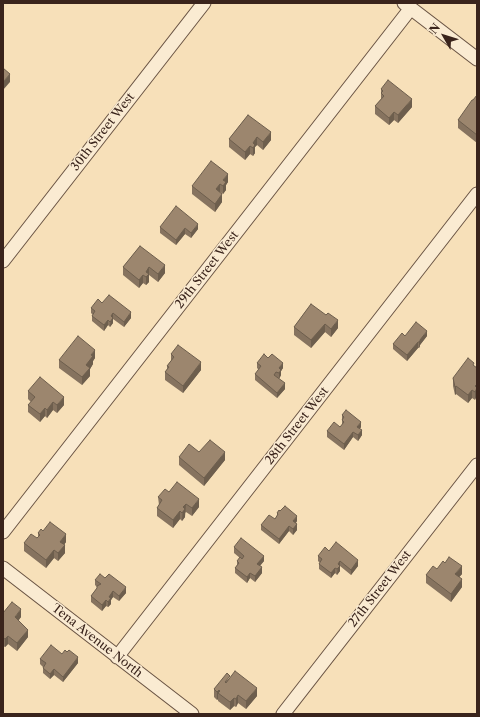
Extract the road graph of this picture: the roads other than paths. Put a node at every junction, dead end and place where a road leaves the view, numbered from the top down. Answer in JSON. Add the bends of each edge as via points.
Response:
{"nodes":[{"id":1,"x":204,"y":3,"type":"edge"},
{"id":2,"x":407,"y":5,"type":"edge"},
{"id":3,"x":477,"y":59,"type":"edge"},
{"id":4,"x":477,"y":194,"type":"edge"},
{"id":5,"x":3,"y":261,"type":"edge"},
{"id":6,"x":477,"y":465,"type":"edge"},
{"id":7,"x":3,"y":532,"type":"edge"},
{"id":8,"x":3,"y":568,"type":"edge"},
{"id":9,"x":117,"y":657,"type":"junction"},
{"id":10,"x":192,"y":714,"type":"edge"},
{"id":11,"x":283,"y":714,"type":"edge"}],
"edges":[{"from":1,"to":5,"type":"street","name":"30th Street West"},
{"from":2,"to":3,"type":"street"},
{"from":2,"to":7,"type":"street","name":"29th Street West"},
{"from":4,"to":9,"type":"street","name":"28th Street West"},
{"from":6,"to":11,"type":"street","name":"27th Street West"},
{"from":8,"to":9,"type":"street","name":"Tena Avenue North"},
{"from":9,"to":10,"type":"street","name":"Tena Avenue North"}]}
